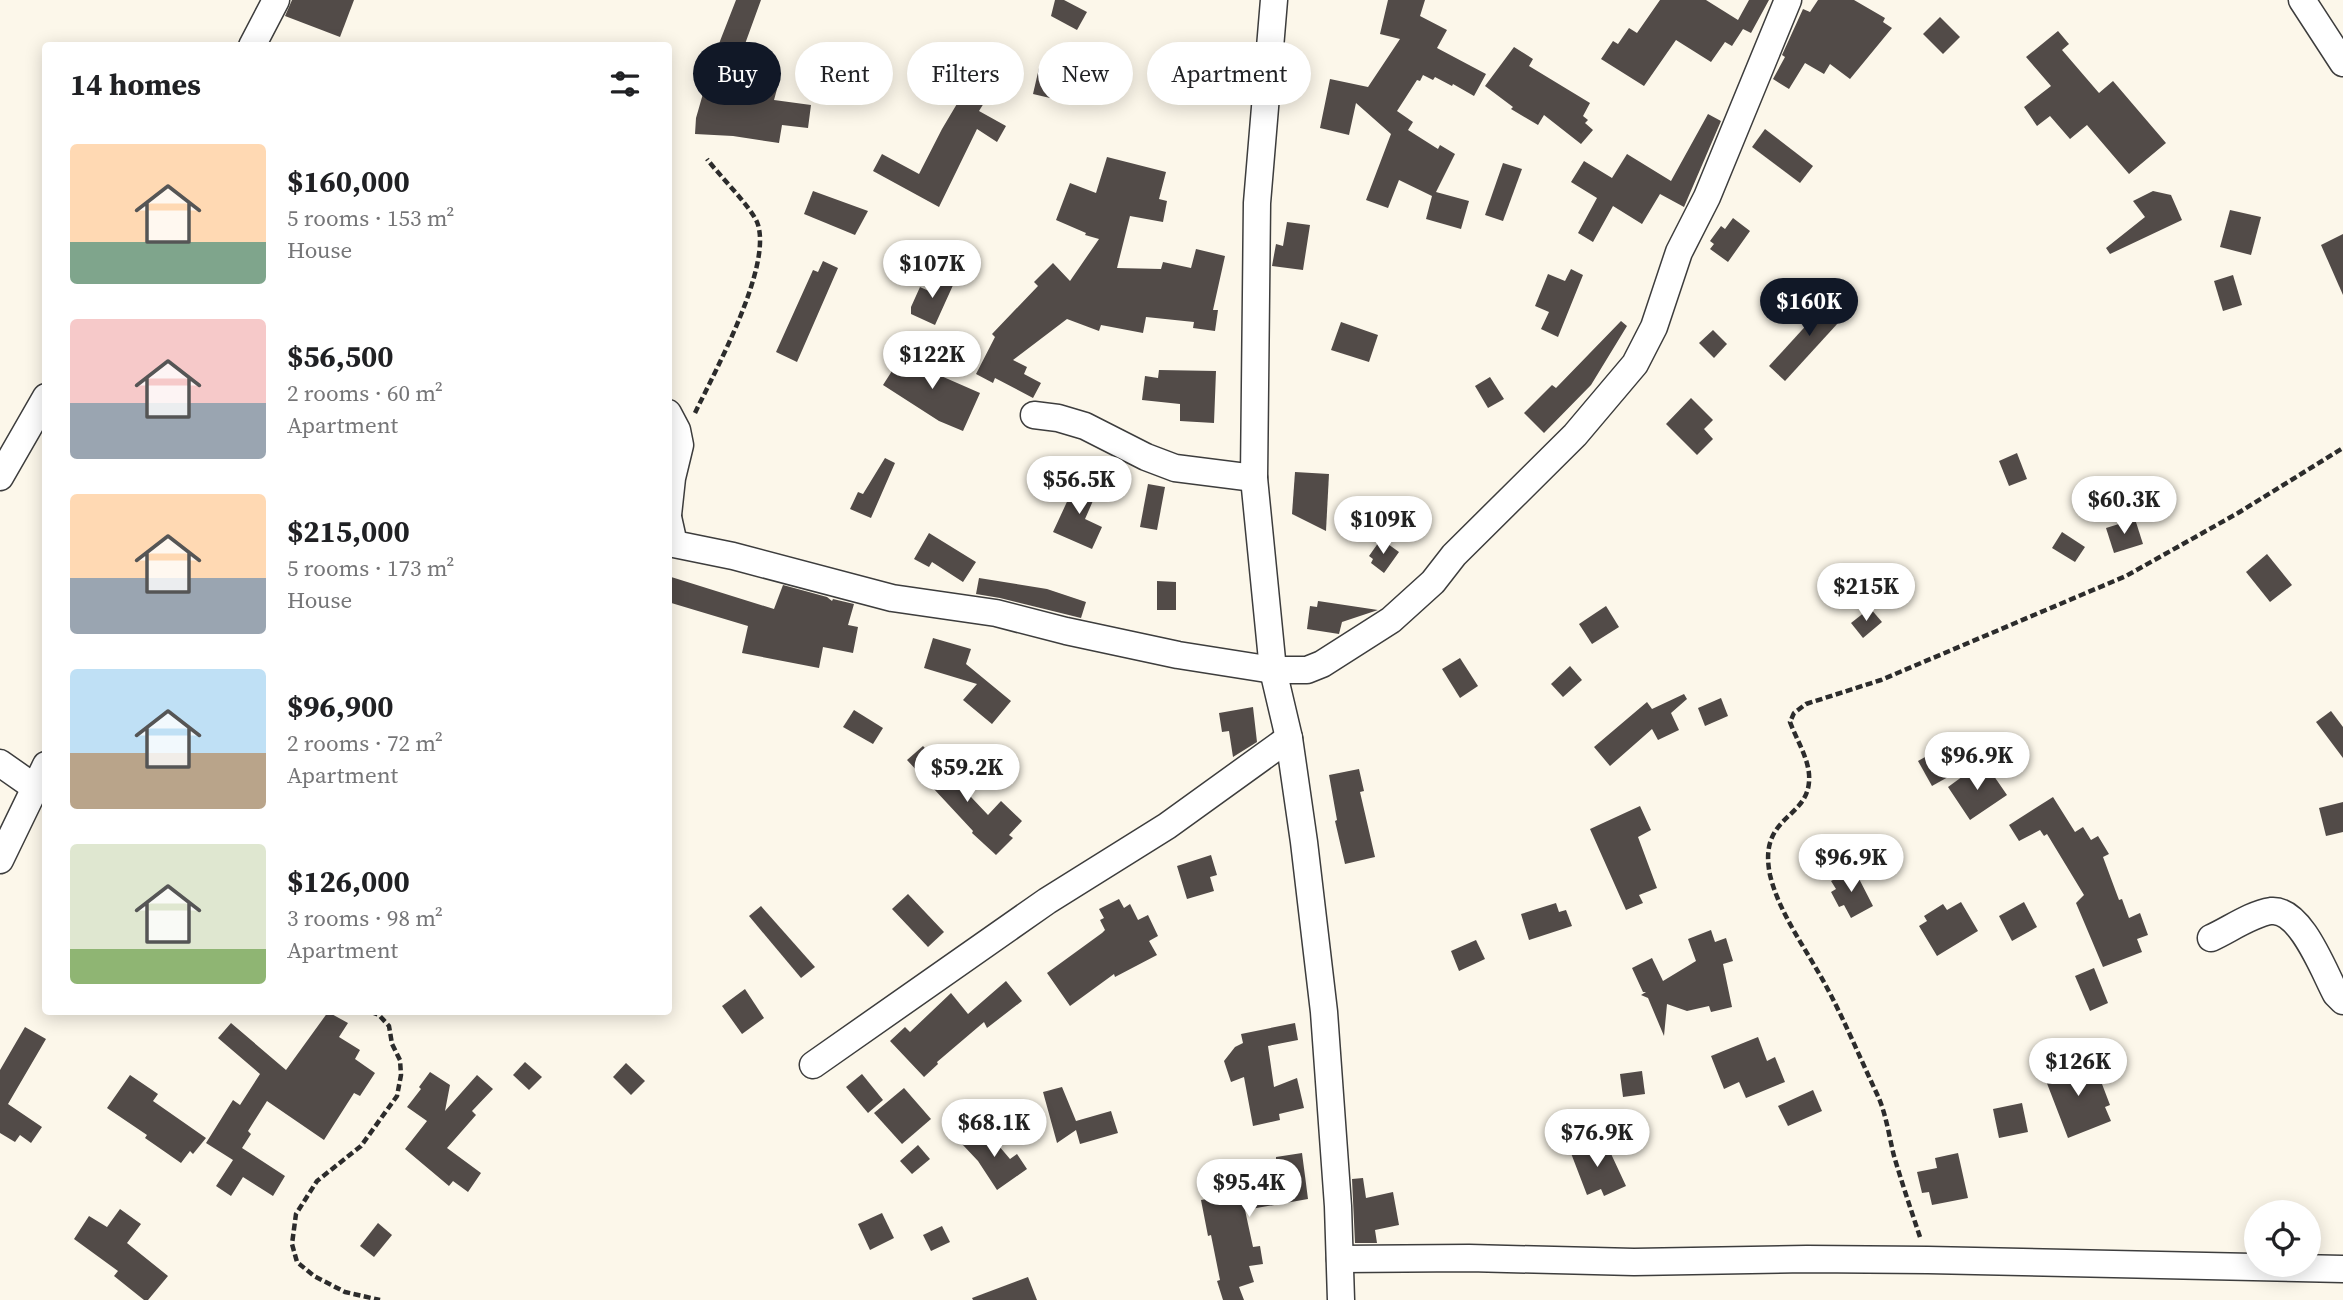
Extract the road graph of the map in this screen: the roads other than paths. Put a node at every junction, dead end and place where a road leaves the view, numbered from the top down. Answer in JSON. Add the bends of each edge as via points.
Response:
{"nodes":[{"id":1,"x":276,"y":0,"type":"edge"},
{"id":2,"x":1273,"y":0,"type":"edge"},
{"id":3,"x":1788,"y":0,"type":"edge"},
{"id":4,"x":2302,"y":0,"type":"edge"},
{"id":5,"x":254,"y":42,"type":"edge"},
{"id":6,"x":2343,"y":64,"type":"edge"},
{"id":7,"x":42,"y":404,"type":"edge"},
{"id":8,"x":1034,"y":415,"type":"dead end"},
{"id":9,"x":672,"y":421,"type":"edge"},
{"id":10,"x":0,"y":477,"type":"edge"},
{"id":11,"x":672,"y":478,"type":"edge"},
{"id":12,"x":1254,"y":478,"type":"junction"},
{"id":13,"x":672,"y":549,"type":"edge"},
{"id":14,"x":1272,"y":670,"type":"junction"},
{"id":15,"x":1289,"y":738,"type":"junction"},
{"id":16,"x":0,"y":763,"type":"edge"},
{"id":17,"x":40,"y":776,"type":"edge"},
{"id":18,"x":0,"y":860,"type":"edge"},
{"id":19,"x":2211,"y":938,"type":"dead end"},
{"id":20,"x":2343,"y":1001,"type":"edge"},
{"id":21,"x":813,"y":1065,"type":"dead end"},
{"id":22,"x":1340,"y":1259,"type":"junction"},
{"id":23,"x":2343,"y":1269,"type":"edge"},
{"id":24,"x":1341,"y":1300,"type":"edge"}],
"edges":[{"from":1,"to":5,"type":"street"},
{"from":2,"to":12,"type":"street","via":[[1257,203]]},
{"from":3,"to":14,"type":"street","via":[[1707,197],[1679,252],[1654,327],[1614,391],[1433,582],[1391,620],[1322,664],[1307,670]]},
{"from":4,"to":6,"type":"street"},
{"from":7,"to":10,"type":"street"},
{"from":8,"to":12,"type":"street","via":[[1085,426],[1175,468]]},
{"from":9,"to":11,"type":"street","via":[[680,445]]},
{"from":12,"to":14,"type":"street"},
{"from":13,"to":14,"type":"street","via":[[733,556],[892,598],[996,613],[1129,645]]},
{"from":14,"to":15,"type":"street"},
{"from":15,"to":21,"type":"street"},
{"from":15,"to":22,"type":"street","via":[[1324,1012]]},
{"from":16,"to":17,"type":"street"},
{"from":17,"to":18,"type":"street"},
{"from":19,"to":20,"type":"street","via":[[2261,914],[2287,914]]},
{"from":22,"to":23,"type":"street","via":[[1928,1260]]},
{"from":22,"to":24,"type":"street"}]}
